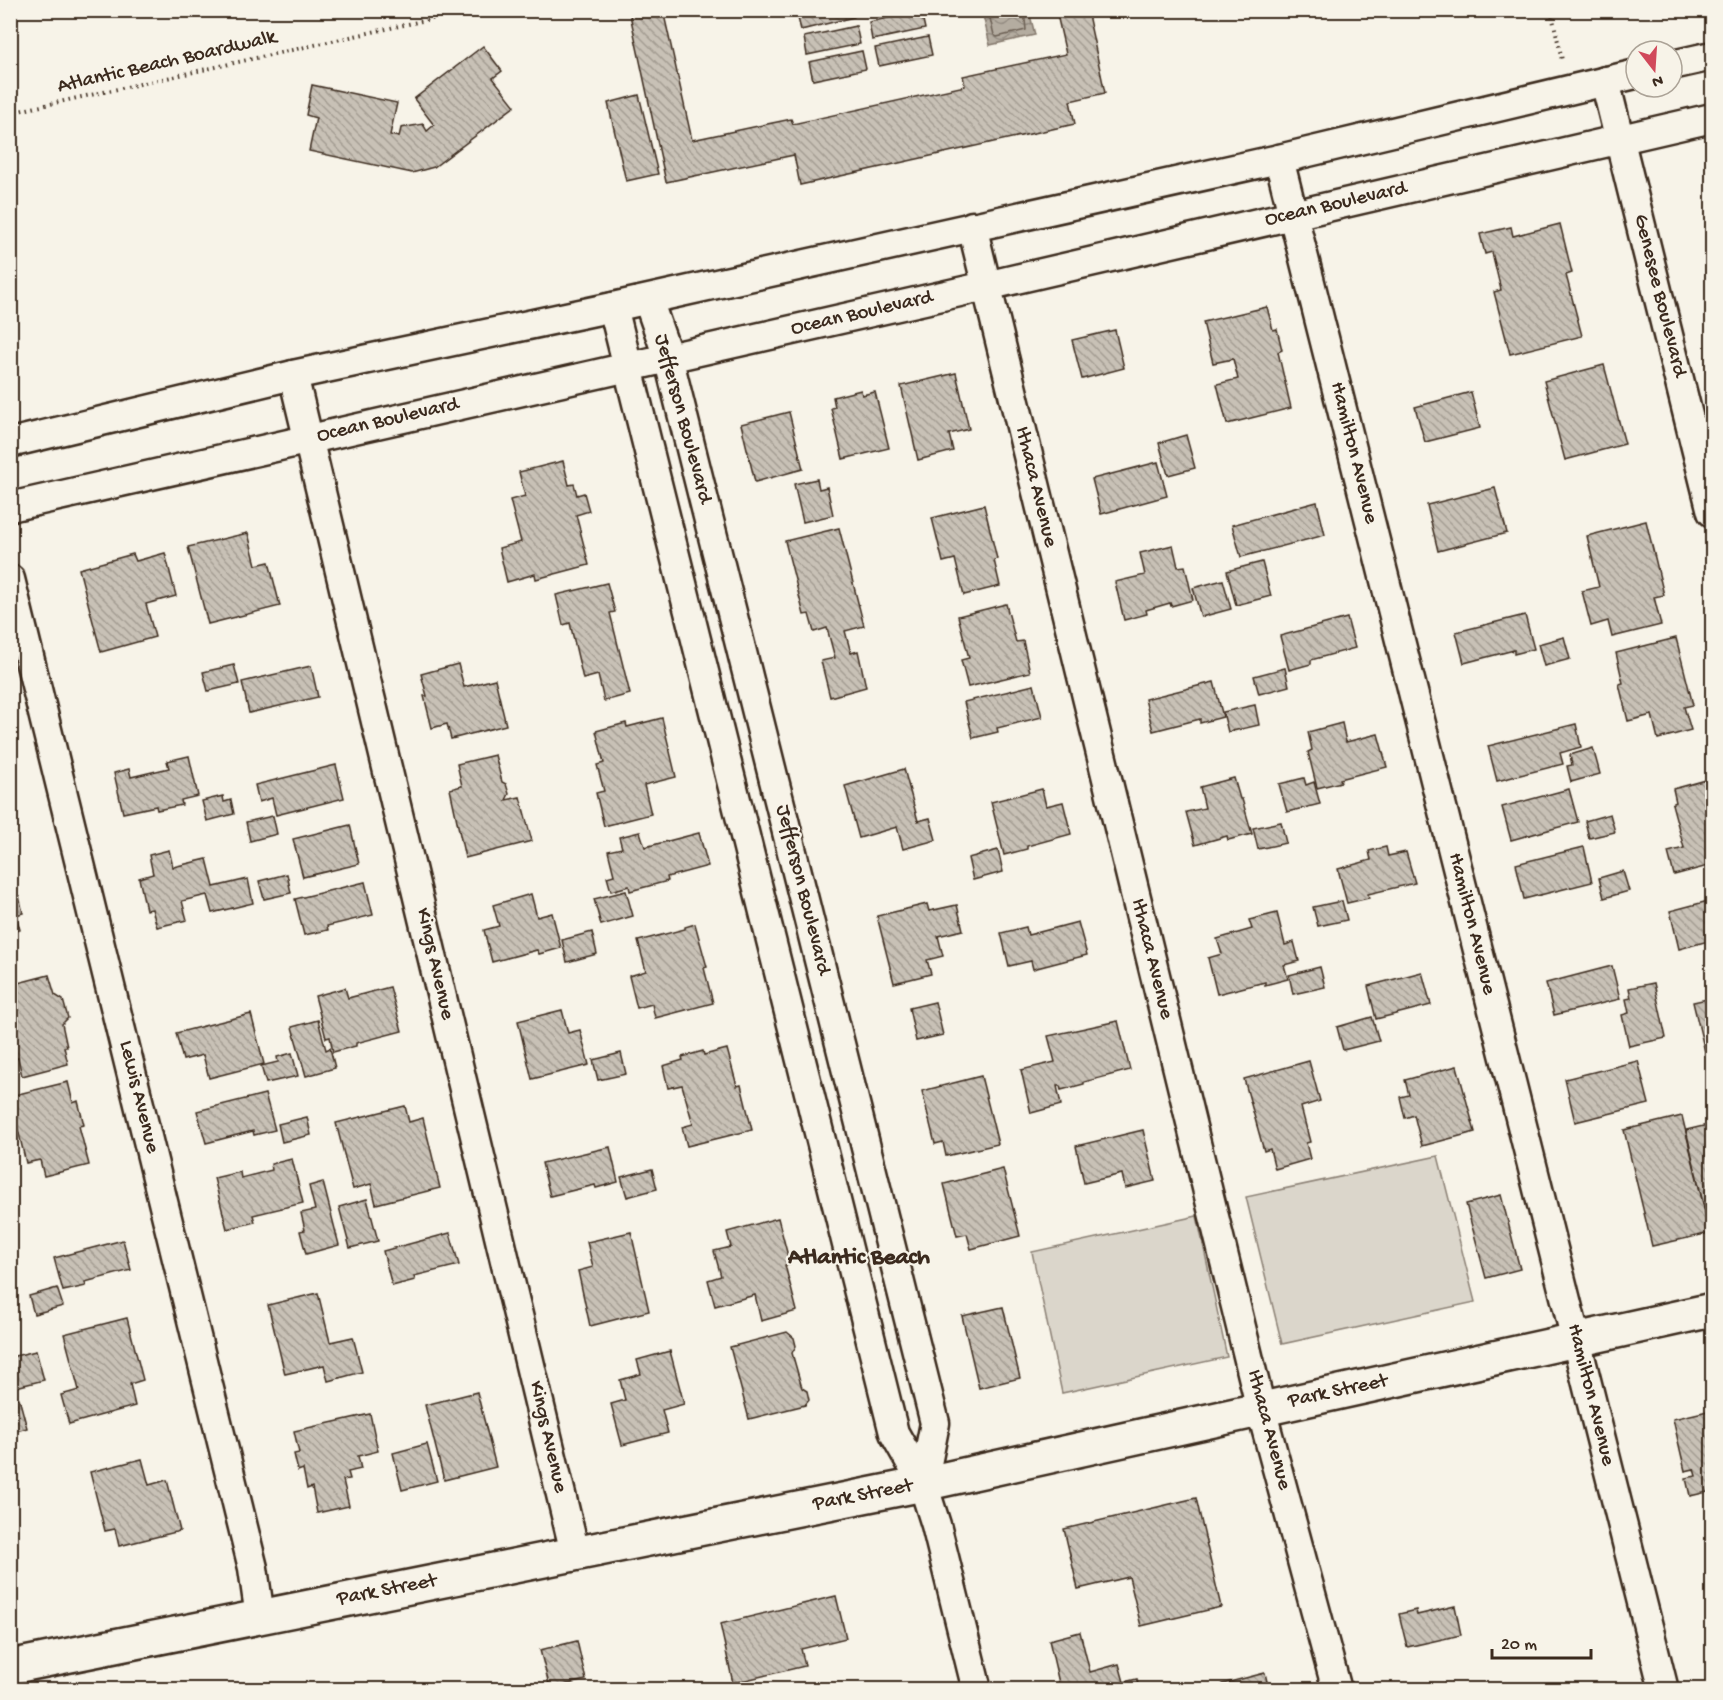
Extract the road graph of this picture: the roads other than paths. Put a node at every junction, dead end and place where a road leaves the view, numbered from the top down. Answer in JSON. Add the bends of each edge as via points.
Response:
{"nodes":[{"id":1,"x":1713,"y":56,"type":"edge"},
{"id":2,"x":1684,"y":62,"type":"edge"},
{"id":3,"x":1624,"y":77,"type":"edge"},
{"id":4,"x":1605,"y":81,"type":"junction"},
{"id":5,"x":1713,"y":118,"type":"edge"},
{"id":6,"x":1620,"y":139,"type":"junction"},
{"id":7,"x":1279,"y":159,"type":"junction"},
{"id":8,"x":1293,"y":215,"type":"junction"},
{"id":9,"x":972,"y":226,"type":"junction"},
{"id":10,"x":986,"y":286,"type":"junction"},
{"id":11,"x":648,"y":300,"type":"junction"},
{"id":12,"x":612,"y":307,"type":"junction"},
{"id":13,"x":668,"y":357,"type":"junction"},
{"id":14,"x":628,"y":366,"type":"junction"},
{"id":15,"x":293,"y":375,"type":"junction"},
{"id":16,"x":308,"y":439,"type":"junction"},
{"id":17,"x":10,"y":442,"type":"edge"},
{"id":18,"x":10,"y":507,"type":"edge"},
{"id":19,"x":1713,"y":512,"type":"edge"},
{"id":20,"x":10,"y":579,"type":"edge"},
{"id":21,"x":1713,"y":1310,"type":"edge"},
{"id":22,"x":1576,"y":1340,"type":"junction"},
{"id":23,"x":1261,"y":1409,"type":"junction"},
{"id":24,"x":923,"y":1484,"type":"junction"},
{"id":25,"x":574,"y":1553,"type":"junction"},
{"id":26,"x":260,"y":1617,"type":"junction"},
{"id":27,"x":10,"y":1667,"type":"edge"},
{"id":28,"x":977,"y":1689,"type":"edge"},
{"id":29,"x":1337,"y":1689,"type":"edge"},
{"id":30,"x":1664,"y":1689,"type":"edge"}],
"edges":[{"from":1,"to":2,"type":"street"},
{"from":3,"to":4,"type":"street"},
{"from":4,"to":6,"type":"street","name":"Genesee Boulevard"},
{"from":4,"to":7,"type":"street"},
{"from":5,"to":6,"type":"street","name":"Ocean Boulevard"},
{"from":6,"to":8,"type":"street","name":"Ocean Boulevard"},
{"from":6,"to":19,"type":"street","name":"Genesee Boulevard"},
{"from":7,"to":8,"type":"street","name":"Hamilton Avenue"},
{"from":7,"to":9,"type":"street"},
{"from":8,"to":10,"type":"street","name":"Ocean Boulevard"},
{"from":8,"to":22,"type":"street","name":"Hamilton Avenue"},
{"from":9,"to":10,"type":"street","name":"Ithaca Avenue"},
{"from":9,"to":11,"type":"street"},
{"from":10,"to":13,"type":"street","name":"Ocean Boulevard"},
{"from":10,"to":23,"type":"street","name":"Ithaca Avenue"},
{"from":11,"to":12,"type":"street"},
{"from":11,"to":13,"type":"street","name":"Jefferson Boulevard"},
{"from":12,"to":14,"type":"street","name":"Jefferson Boulevard"},
{"from":12,"to":15,"type":"street"},
{"from":13,"to":14,"type":"street","name":"Ocean Boulevard"},
{"from":13,"to":24,"type":"street","name":"Jefferson Boulevard","via":[[935,1423]]},
{"from":14,"to":16,"type":"street","name":"Ocean Boulevard"},
{"from":14,"to":24,"type":"street","name":"Jefferson Boulevard","via":[[894,1433]]},
{"from":15,"to":16,"type":"street","name":"Kings Avenue"},
{"from":15,"to":17,"type":"street"},
{"from":16,"to":18,"type":"street","name":"Ocean Boulevard"},
{"from":16,"to":25,"type":"street","name":"Kings Avenue"},
{"from":20,"to":26,"type":"street","name":"Lewis Avenue","via":[[253,1568]]},
{"from":21,"to":22,"type":"highway","name":"Park Street"},
{"from":22,"to":23,"type":"highway","name":"Park Street"},
{"from":22,"to":30,"type":"street","name":"Hamilton Avenue"},
{"from":23,"to":24,"type":"highway","name":"Park Street"},
{"from":23,"to":29,"type":"street","name":"Ithaca Avenue"},
{"from":24,"to":25,"type":"highway","name":"Park Street"},
{"from":24,"to":28,"type":"street","name":"Jefferson Boulevard"},
{"from":25,"to":26,"type":"highway","name":"Park Street"},
{"from":26,"to":27,"type":"highway","name":"Park Street"}]}
